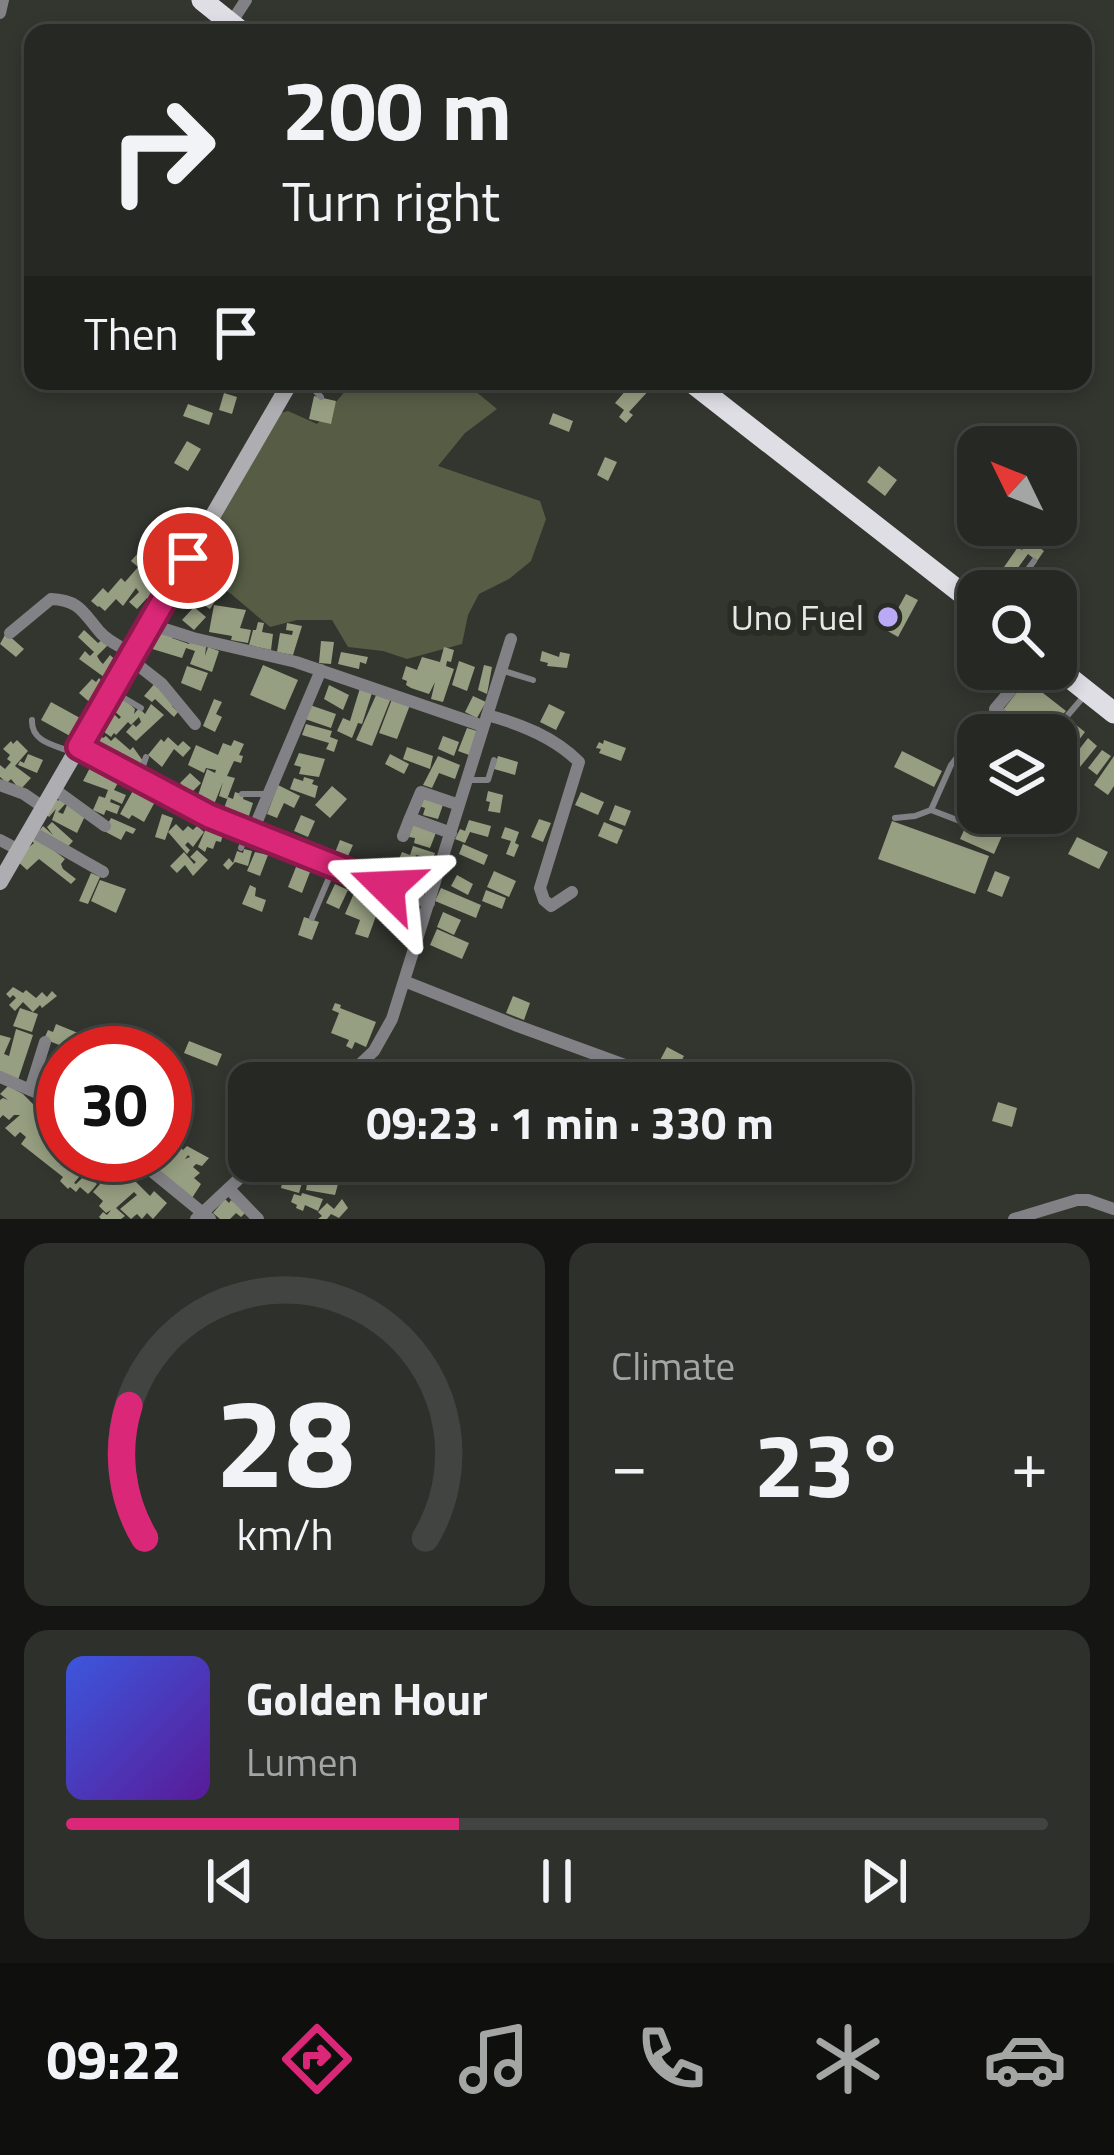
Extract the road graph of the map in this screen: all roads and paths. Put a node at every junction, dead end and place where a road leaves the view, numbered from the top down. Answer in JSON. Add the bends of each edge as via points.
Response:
{"nodes":[{"id":1,"x":4,"y":0,"type":"edge"},
{"id":2,"x":202,"y":0,"type":"edge"},
{"id":3,"x":0,"y":13,"type":"edge"},
{"id":4,"x":232,"y":24,"type":"edge"},
{"id":5,"x":286,"y":390,"type":"edge"},
{"id":6,"x":314,"y":390,"type":"edge"},
{"id":7,"x":702,"y":390,"type":"edge"},
{"id":8,"x":321,"y":397,"type":"dead end"},
{"id":9,"x":1034,"y":561,"type":"dead end"},
{"id":10,"x":1027,"y":570,"type":"edge"},
{"id":11,"x":174,"y":583,"type":"junction"},
{"id":12,"x":957,"y":590,"type":"edge"},
{"id":13,"x":197,"y":599,"type":"dead end"},
{"id":14,"x":149,"y":624,"type":"junction"},
{"id":15,"x":10,"y":633,"type":"dead end"},
{"id":16,"x":511,"y":639,"type":"dead end"},
{"id":17,"x":131,"y":656,"type":"junction"},
{"id":18,"x":321,"y":670,"type":"junction"},
{"id":19,"x":501,"y":670,"type":"junction"},
{"id":20,"x":532,"y":680,"type":"dead end"},
{"id":21,"x":1077,"y":684,"type":"edge"},
{"id":22,"x":1012,"y":690,"type":"edge"},
{"id":23,"x":111,"y":691,"type":"junction"},
{"id":24,"x":1087,"y":692,"type":"junction"},
{"id":25,"x":140,"y":708,"type":"dead end"},
{"id":26,"x":995,"y":710,"type":"junction"},
{"id":27,"x":1114,"y":713,"type":"edge"},
{"id":28,"x":1000,"y":714,"type":"edge"},
{"id":29,"x":1069,"y":714,"type":"edge"},
{"id":30,"x":32,"y":720,"type":"dead end"},
{"id":31,"x":485,"y":721,"type":"junction"},
{"id":32,"x":195,"y":724,"type":"dead end"},
{"id":33,"x":77,"y":750,"type":"junction"},
{"id":34,"x":146,"y":757,"type":"dead end"},
{"id":35,"x":494,"y":760,"type":"dead end"},
{"id":36,"x":139,"y":779,"type":"junction"},
{"id":37,"x":467,"y":780,"type":"junction"},
{"id":38,"x":0,"y":785,"type":"edge"},
{"id":39,"x":54,"y":789,"type":"junction"},
{"id":40,"x":242,"y":794,"type":"dead end"},
{"id":41,"x":269,"y":794,"type":"junction"},
{"id":42,"x":459,"y":805,"type":"junction"},
{"id":43,"x":43,"y":807,"type":"junction"},
{"id":44,"x":931,"y":809,"type":"junction"},
{"id":45,"x":410,"y":818,"type":"junction"},
{"id":46,"x":895,"y":818,"type":"dead end"},
{"id":47,"x":957,"y":820,"type":"edge"},
{"id":48,"x":105,"y":826,"type":"dead end"},
{"id":49,"x":29,"y":830,"type":"junction"},
{"id":50,"x":249,"y":832,"type":"junction"},
{"id":51,"x":451,"y":833,"type":"junction"},
{"id":52,"x":403,"y":836,"type":"dead end"},
{"id":53,"x":0,"y":840,"type":"edge"},
{"id":54,"x":241,"y":848,"type":"dead end"},
{"id":55,"x":19,"y":850,"type":"junction"},
{"id":56,"x":334,"y":866,"type":"junction"},
{"id":57,"x":103,"y":872,"type":"dead end"},
{"id":58,"x":0,"y":882,"type":"edge"},
{"id":59,"x":572,"y":892,"type":"dead end"},
{"id":60,"x":429,"y":903,"type":"junction"},
{"id":61,"x":312,"y":918,"type":"dead end"},
{"id":62,"x":404,"y":980,"type":"junction"},
{"id":63,"x":361,"y":1062,"type":"edge"},
{"id":64,"x":616,"y":1062,"type":"edge"},
{"id":65,"x":36,"y":1072,"type":"edge"},
{"id":66,"x":0,"y":1077,"type":"edge"},
{"id":67,"x":30,"y":1090,"type":"junction"},
{"id":68,"x":36,"y":1093,"type":"edge"},
{"id":69,"x":163,"y":1182,"type":"edge"},
{"id":70,"x":236,"y":1182,"type":"edge"},
{"id":71,"x":229,"y":1189,"type":"junction"},
{"id":72,"x":1114,"y":1209,"type":"edge"},
{"id":73,"x":203,"y":1217,"type":"edge"},
{"id":74,"x":257,"y":1219,"type":"edge"},
{"id":75,"x":1014,"y":1219,"type":"edge"}],
"edges":[{"from":1,"to":3,"type":"street"},
{"from":2,"to":4,"type":"highway"},
{"from":5,"to":11,"type":"main road"},
{"from":6,"to":8,"type":"lane"},
{"from":7,"to":12,"type":"highway"},
{"from":9,"to":10,"type":"lane"},
{"from":11,"to":13,"type":"lane"},
{"from":11,"to":14,"type":"main road"},
{"from":14,"to":17,"type":"main road"},
{"from":14,"to":18,"type":"street"},
{"from":15,"to":17,"type":"street","via":[[56,598],[84,610]]},
{"from":16,"to":19,"type":"street"},
{"from":17,"to":23,"type":"main road"},
{"from":17,"to":32,"type":"street"},
{"from":18,"to":31,"type":"street"},
{"from":18,"to":41,"type":"street"},
{"from":19,"to":20,"type":"lane"},
{"from":19,"to":31,"type":"street"},
{"from":21,"to":24,"type":"highway"},
{"from":22,"to":26,"type":"street"},
{"from":23,"to":25,"type":"lane"},
{"from":23,"to":33,"type":"main road"},
{"from":24,"to":27,"type":"highway"},
{"from":24,"to":29,"type":"lane"},
{"from":26,"to":28,"type":"street"},
{"from":26,"to":44,"type":"lane","via":[[951,765]]},
{"from":30,"to":33,"type":"lane","via":[[37,738]]},
{"from":31,"to":37,"type":"street"},
{"from":31,"to":59,"type":"street","via":[[536,732],[579,763],[540,888],[551,906]]},
{"from":33,"to":36,"type":"street"},
{"from":33,"to":39,"type":"main road"},
{"from":34,"to":36,"type":"lane"},
{"from":35,"to":37,"type":"lane","via":[[488,780]]},
{"from":36,"to":50,"type":"street"},
{"from":37,"to":42,"type":"street"},
{"from":38,"to":43,"type":"street"},
{"from":39,"to":43,"type":"main road"},
{"from":39,"to":48,"type":"street"},
{"from":40,"to":41,"type":"lane"},
{"from":41,"to":50,"type":"street"},
{"from":42,"to":45,"type":"street","via":[[421,792]]},
{"from":42,"to":51,"type":"street"},
{"from":43,"to":49,"type":"main road"},
{"from":44,"to":46,"type":"lane"},
{"from":44,"to":47,"type":"lane"},
{"from":45,"to":51,"type":"street"},
{"from":45,"to":52,"type":"street"},
{"from":49,"to":55,"type":"main road"},
{"from":49,"to":57,"type":"street"},
{"from":50,"to":54,"type":"lane"},
{"from":50,"to":56,"type":"street"},
{"from":51,"to":60,"type":"street"},
{"from":53,"to":55,"type":"street"},
{"from":55,"to":58,"type":"main road"},
{"from":56,"to":60,"type":"street"},
{"from":56,"to":61,"type":"lane"},
{"from":60,"to":62,"type":"street"},
{"from":62,"to":63,"type":"street","via":[[382,1040]]},
{"from":62,"to":64,"type":"street"},
{"from":65,"to":67,"type":"street"},
{"from":66,"to":67,"type":"street"},
{"from":67,"to":68,"type":"street"},
{"from":69,"to":73,"type":"street"},
{"from":70,"to":71,"type":"street"},
{"from":71,"to":73,"type":"street"},
{"from":71,"to":74,"type":"street"},
{"from":72,"to":75,"type":"street","via":[[1078,1200]]}]}
